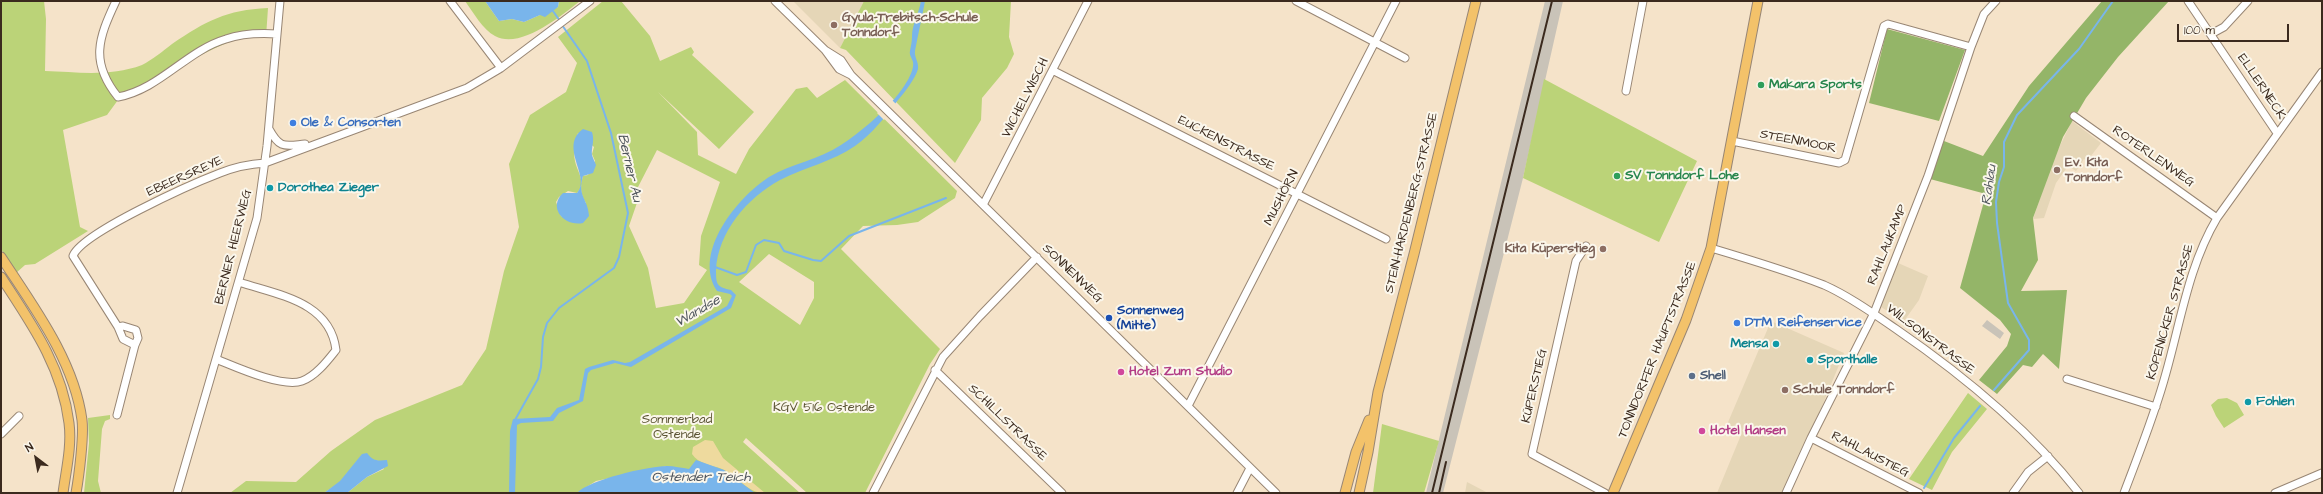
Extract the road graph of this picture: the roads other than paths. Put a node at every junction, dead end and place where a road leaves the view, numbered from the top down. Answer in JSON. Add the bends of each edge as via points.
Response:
{"nodes":[{"id":1,"x":116,"y":1,"type":"edge"},
{"id":2,"x":280,"y":1,"type":"edge"},
{"id":3,"x":450,"y":1,"type":"edge"},
{"id":4,"x":590,"y":1,"type":"edge"},
{"id":5,"x":775,"y":1,"type":"edge"},
{"id":6,"x":1088,"y":1,"type":"edge"},
{"id":7,"x":1296,"y":1,"type":"edge"},
{"id":8,"x":1396,"y":1,"type":"edge"},
{"id":9,"x":1476,"y":1,"type":"edge"},
{"id":10,"x":1643,"y":1,"type":"edge"},
{"id":11,"x":1758,"y":1,"type":"edge"},
{"id":12,"x":1996,"y":1,"type":"edge"},
{"id":13,"x":2188,"y":1,"type":"edge"},
{"id":14,"x":2248,"y":1,"type":"edge"},
{"id":15,"x":277,"y":34,"type":"junction"},
{"id":16,"x":2211,"y":34,"type":"junction"},
{"id":17,"x":1375,"y":42,"type":"junction"},
{"id":18,"x":1971,"y":48,"type":"junction"},
{"id":19,"x":1405,"y":58,"type":"dead end"},
{"id":20,"x":501,"y":68,"type":"junction"},
{"id":21,"x":1054,"y":71,"type":"junction"},
{"id":22,"x":2322,"y":72,"type":"edge"},
{"id":23,"x":1626,"y":91,"type":"dead end"},
{"id":24,"x":2074,"y":116,"type":"dead end"},
{"id":25,"x":268,"y":129,"type":"junction"},
{"id":26,"x":2278,"y":133,"type":"junction"},
{"id":27,"x":1732,"y":141,"type":"junction"},
{"id":28,"x":311,"y":144,"type":"junction"},
{"id":29,"x":265,"y":163,"type":"junction"},
{"id":30,"x":1298,"y":193,"type":"junction"},
{"id":31,"x":983,"y":205,"type":"junction"},
{"id":32,"x":2218,"y":218,"type":"junction"},
{"id":33,"x":1386,"y":239,"type":"dead end"},
{"id":34,"x":1586,"y":246,"type":"dead end"},
{"id":35,"x":1711,"y":248,"type":"junction"},
{"id":36,"x":1,"y":257,"type":"edge"},
{"id":37,"x":1037,"y":257,"type":"junction"},
{"id":38,"x":1,"y":277,"type":"edge"},
{"id":39,"x":239,"y":282,"type":"junction"},
{"id":40,"x":1874,"y":313,"type":"junction"},
{"id":41,"x":118,"y":327,"type":"junction"},
{"id":42,"x":135,"y":345,"type":"junction"},
{"id":43,"x":216,"y":359,"type":"junction"},
{"id":44,"x":935,"y":370,"type":"junction"},
{"id":45,"x":2067,"y":379,"type":"dead end"},
{"id":46,"x":1188,"y":406,"type":"junction"},
{"id":47,"x":2156,"y":406,"type":"junction"},
{"id":48,"x":1373,"y":411,"type":"junction"},
{"id":49,"x":117,"y":415,"type":"dead end"},
{"id":50,"x":19,"y":416,"type":"dead end"},
{"id":51,"x":1,"y":434,"type":"edge"},
{"id":52,"x":1811,"y":438,"type":"junction"},
{"id":53,"x":2048,"y":456,"type":"junction"},
{"id":54,"x":1250,"y":468,"type":"junction"},
{"id":55,"x":2322,"y":473,"type":"edge"},
{"id":56,"x":63,"y":493,"type":"edge"},
{"id":57,"x":76,"y":493,"type":"edge"},
{"id":58,"x":177,"y":493,"type":"edge"},
{"id":59,"x":873,"y":493,"type":"edge"},
{"id":60,"x":1062,"y":493,"type":"edge"},
{"id":61,"x":1237,"y":493,"type":"edge"},
{"id":62,"x":1276,"y":493,"type":"edge"},
{"id":63,"x":1345,"y":493,"type":"edge"},
{"id":64,"x":1359,"y":493,"type":"edge"},
{"id":65,"x":1605,"y":493,"type":"edge"},
{"id":66,"x":1613,"y":493,"type":"edge"},
{"id":67,"x":1786,"y":493,"type":"edge"},
{"id":68,"x":1920,"y":493,"type":"edge"},
{"id":69,"x":2013,"y":493,"type":"edge"},
{"id":70,"x":2079,"y":493,"type":"edge"},
{"id":71,"x":2124,"y":493,"type":"edge"},
{"id":72,"x":2275,"y":493,"type":"edge"}],
"edges":[{"from":1,"to":15,"type":"street","via":[[103,33],[99,61],[102,75],[118,97],[141,90],[225,39],[252,34]]},
{"from":2,"to":15,"type":"street","name":"BERNER HEERWEG"},
{"from":3,"to":20,"type":"street"},
{"from":4,"to":20,"type":"street","name":"EBEERSREYE"},
{"from":5,"to":31,"type":"street","name":"SONNENWEG","via":[[825,50],[841,60],[851,75]]},
{"from":6,"to":21,"type":"street","name":"WICHELWISCH"},
{"from":7,"to":17,"type":"street"},
{"from":8,"to":17,"type":"street","name":"MUSHÖRN"},
{"from":9,"to":48,"type":"main road","name":"STEIN-HARDENBERG-STRASSE"},
{"from":10,"to":23,"type":"street"},
{"from":11,"to":27,"type":"main road","name":"TONNDORFER HAUPTSTRASSE"},
{"from":12,"to":18,"type":"street","name":"RAHLAUKAMP","via":[[1984,14]]},
{"from":13,"to":16,"type":"street","name":"ELLERNECK"},
{"from":14,"to":16,"type":"street","via":[[2224,27]]},
{"from":15,"to":25,"type":"street","name":"BERNER HEERWEG"},
{"from":16,"to":26,"type":"street","name":"ELLERNECK"},
{"from":17,"to":19,"type":"street"},
{"from":17,"to":30,"type":"street","name":"MUSHÖRN"},
{"from":18,"to":27,"type":"street","name":"STEENMOOR","via":[[1888,24],[1884,26],[1844,160],[1839,163]]},
{"from":18,"to":40,"type":"street","name":"RAHLAUKAMP","via":[[1928,176]]},
{"from":20,"to":28,"type":"street","name":"EBEERSREYE","via":[[457,92]]},
{"from":21,"to":30,"type":"street","name":"EUCKENSTRASSE"},
{"from":21,"to":31,"type":"street","name":"WICHELWISCH"},
{"from":22,"to":26,"type":"street","name":"KÖPENICKER STRASSE"},
{"from":24,"to":32,"type":"street","name":"ROTERLENWEG"},
{"from":25,"to":28,"type":"street","name":"EBEERSREYE","via":[[281,145],[292,147]]},
{"from":25,"to":29,"type":"street","name":"BERNER HEERWEG"},
{"from":26,"to":32,"type":"street","name":"KÖPENICKER STRASSE"},
{"from":27,"to":35,"type":"main road","name":"TONNDORFER HAUPTSTRASSE"},
{"from":28,"to":29,"type":"street","name":"EBEERSREYE"},
{"from":29,"to":39,"type":"street","name":"BERNER HEERWEG","via":[[257,218]]},
{"from":29,"to":41,"type":"street","name":"EBEERSREYE","via":[[249,164],[221,172],[180,190],[137,211],[76,250],[73,256]]},
{"from":30,"to":33,"type":"street","name":"EUCKENSTRASSE"},
{"from":30,"to":46,"type":"street","name":"MUSHÖRN"},
{"from":31,"to":37,"type":"street","name":"SONNENWEG"},
{"from":32,"to":47,"type":"street","name":"KÖPENICKER STRASSE","via":[[2197,256]]},
{"from":34,"to":65,"type":"street","name":"KÜPERSTIEG","via":[[1576,261],[1532,454]]},
{"from":35,"to":40,"type":"street","name":"WILSONSTRASSE","via":[[1825,286]]},
{"from":35,"to":66,"type":"main road","name":"TONNDORFER HAUPTSTRASSE","via":[[1686,320]]},
{"from":36,"to":57,"type":"main road","via":[[59,349],[70,378],[82,420]]},
{"from":37,"to":44,"type":"street","via":[[980,316]]},
{"from":37,"to":46,"type":"street","name":"SONNENWEG"},
{"from":38,"to":56,"type":"main road","via":[[50,356],[63,390],[69,424],[69,452]]},
{"from":39,"to":43,"type":"street","name":"BERNER HEERWEG"},
{"from":39,"to":43,"type":"street","via":[[299,301],[315,310],[332,331],[336,350],[318,370],[302,381],[295,382],[274,379]]},
{"from":40,"to":52,"type":"street","name":"RAHLAUKAMP"},
{"from":40,"to":53,"type":"street","name":"WILSONSTRASSE","via":[[1933,354]]},
{"from":41,"to":42,"type":"street","via":[[123,340]]},
{"from":41,"to":42,"type":"street","via":[[136,330],[138,338]]},
{"from":42,"to":49,"type":"street"},
{"from":43,"to":58,"type":"street","name":"BERNER HEERWEG"},
{"from":44,"to":59,"type":"street"},
{"from":44,"to":60,"type":"street","name":"SCHILLSTRASSE"},
{"from":45,"to":47,"type":"street"},
{"from":46,"to":54,"type":"street","name":"SONNENWEG"},
{"from":47,"to":71,"type":"street","name":"KÖPENICKER STRASSE"},
{"from":48,"to":63,"type":"main road","name":"STEIN-HARDENBERG-STRASSE","via":[[1356,452]]},
{"from":48,"to":64,"type":"main road","name":"STEIN-HARDENBERG-STRASSE"},
{"from":50,"to":51,"type":"street"},
{"from":52,"to":67,"type":"street","name":"RAHLAUKAMP"},
{"from":52,"to":68,"type":"street","name":"RAHLAUSTIEG"},
{"from":53,"to":69,"type":"street","via":[[2028,472]]},
{"from":53,"to":70,"type":"street","name":"WILSONSTRASSE"},
{"from":54,"to":61,"type":"street"},
{"from":54,"to":62,"type":"street","name":"SONNENWEG"},
{"from":55,"to":72,"type":"street"}]}
